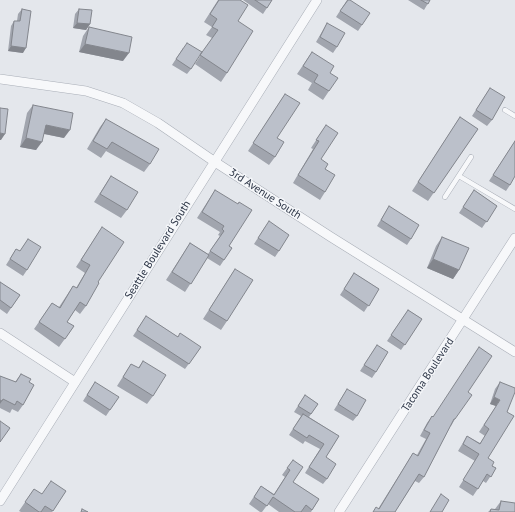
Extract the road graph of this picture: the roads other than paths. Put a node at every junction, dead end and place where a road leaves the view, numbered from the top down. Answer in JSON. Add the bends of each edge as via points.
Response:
{"nodes":[{"id":1,"x":317,"y":0,"type":"edge"},
{"id":2,"x":0,"y":79,"type":"edge"},
{"id":3,"x":506,"y":110,"type":"dead end"},
{"id":4,"x":515,"y":116,"type":"edge"},
{"id":5,"x":471,"y":158,"type":"dead end"},
{"id":6,"x":215,"y":162,"type":"junction"},
{"id":7,"x":459,"y":176,"type":"junction"},
{"id":8,"x":445,"y":197,"type":"dead end"},
{"id":9,"x":515,"y":209,"type":"edge"},
{"id":10,"x":515,"y":238,"type":"edge"},
{"id":11,"x":464,"y":319,"type":"junction"},
{"id":12,"x":0,"y":333,"type":"edge"},
{"id":13,"x":515,"y":352,"type":"edge"},
{"id":14,"x":75,"y":382,"type":"junction"},
{"id":15,"x":0,"y":501,"type":"edge"},
{"id":16,"x":339,"y":512,"type":"edge"}],
"edges":[{"from":1,"to":6,"type":"street","name":"Seattle Boulevard South"},
{"from":2,"to":6,"type":"street","name":"3rd Avenue South","via":[[86,91],[123,103],[158,123]]},
{"from":3,"to":4,"type":"lane"},
{"from":5,"to":7,"type":"lane"},
{"from":6,"to":11,"type":"street","name":"3rd Avenue South"},
{"from":6,"to":14,"type":"street","name":"Seattle Boulevard South"},
{"from":7,"to":8,"type":"lane"},
{"from":7,"to":9,"type":"lane"},
{"from":10,"to":11,"type":"street","name":"Tacoma Boulevard"},
{"from":11,"to":13,"type":"street","name":"3rd Avenue South"},
{"from":11,"to":16,"type":"street","name":"Tacoma Boulevard"},
{"from":12,"to":14,"type":"street"},
{"from":14,"to":15,"type":"street","name":"Seattle Boulevard South"}]}
